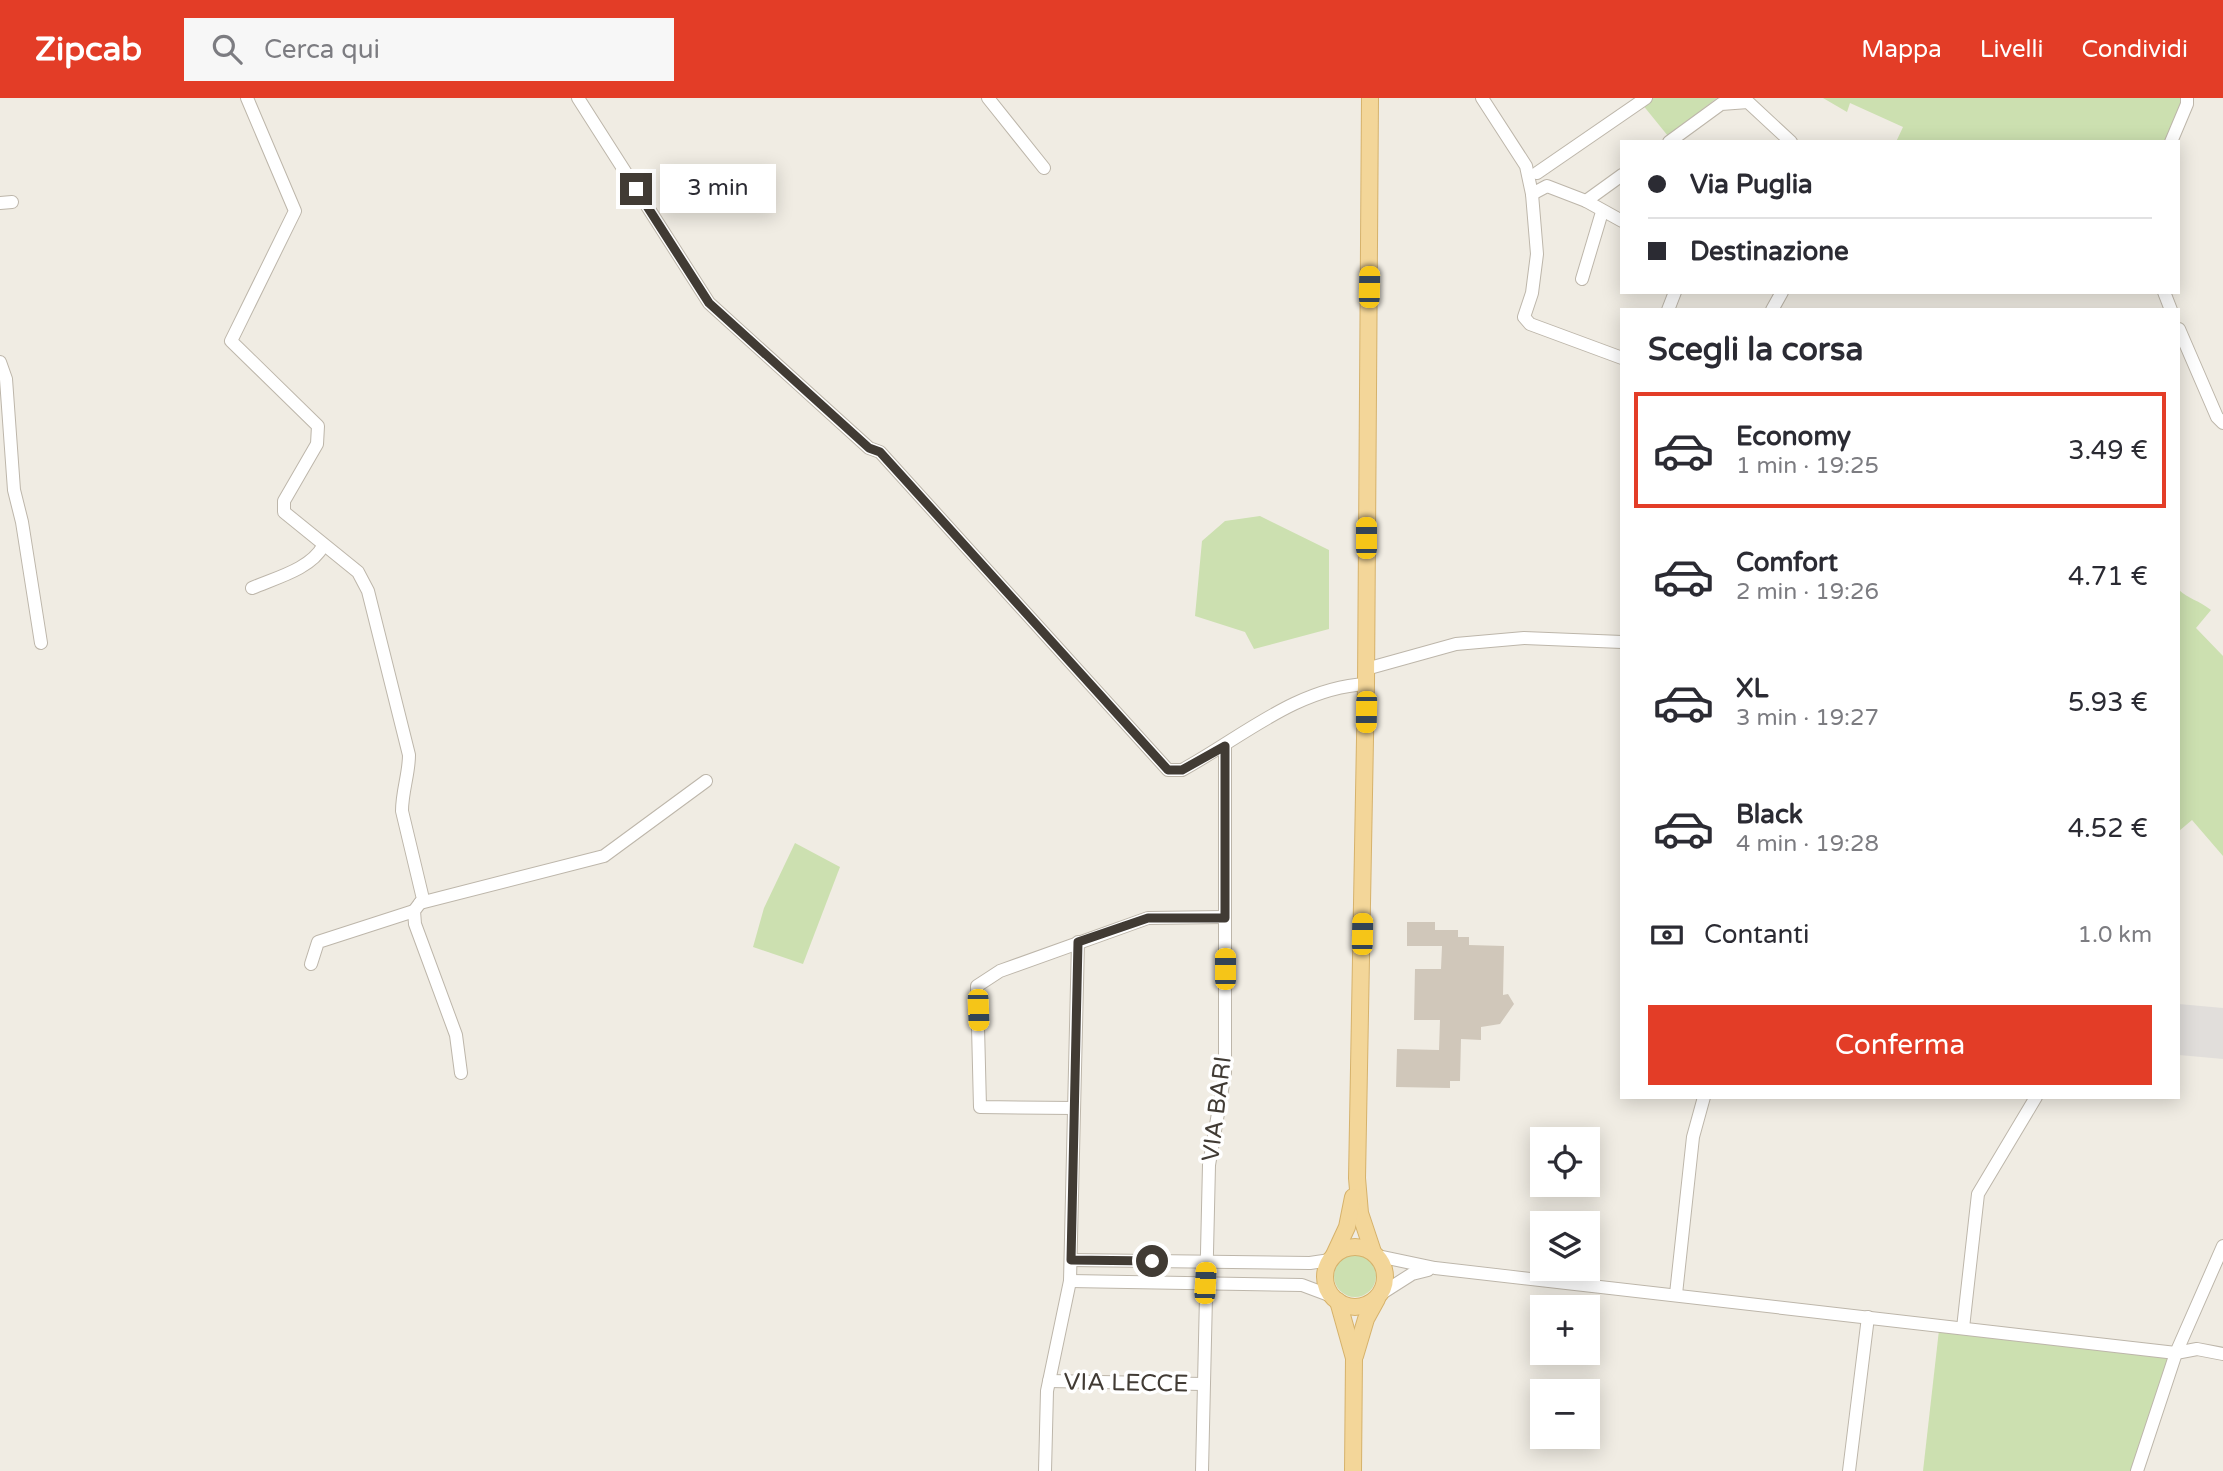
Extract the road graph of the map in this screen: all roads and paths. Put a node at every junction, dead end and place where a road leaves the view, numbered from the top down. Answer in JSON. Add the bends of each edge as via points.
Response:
{"nodes":[{"id":1,"x":247,"y":98,"type":"edge"},
{"id":2,"x":578,"y":98,"type":"edge"},
{"id":3,"x":988,"y":98,"type":"edge"},
{"id":4,"x":1370,"y":98,"type":"edge"},
{"id":5,"x":1482,"y":98,"type":"edge"},
{"id":6,"x":1646,"y":98,"type":"edge"},
{"id":7,"x":2187,"y":98,"type":"edge"},
{"id":8,"x":1672,"y":140,"type":"edge"},
{"id":9,"x":1789,"y":140,"type":"edge"},
{"id":10,"x":2172,"y":140,"type":"edge"},
{"id":11,"x":1044,"y":168,"type":"dead end"},
{"id":12,"x":1532,"y":169,"type":"junction"},
{"id":13,"x":1620,"y":176,"type":"edge"},
{"id":14,"x":1546,"y":186,"type":"junction"},
{"id":15,"x":1532,"y":194,"type":"junction"},
{"id":16,"x":1586,"y":201,"type":"junction"},
{"id":17,"x":1602,"y":212,"type":"junction"},
{"id":18,"x":1620,"y":220,"type":"edge"},
{"id":19,"x":1582,"y":279,"type":"dead end"},
{"id":20,"x":2180,"y":331,"type":"edge"},
{"id":21,"x":1620,"y":357,"type":"edge"},
{"id":22,"x":0,"y":362,"type":"edge"},
{"id":23,"x":2223,"y":423,"type":"edge"},
{"id":24,"x":323,"y":546,"type":"junction"},
{"id":25,"x":252,"y":588,"type":"dead end"},
{"id":26,"x":1620,"y":642,"type":"edge"},
{"id":27,"x":41,"y":643,"type":"dead end"},
{"id":28,"x":1366,"y":676,"type":"junction"},
{"id":29,"x":1225,"y":746,"type":"junction"},
{"id":30,"x":706,"y":781,"type":"dead end"},
{"id":31,"x":417,"y":907,"type":"junction"},
{"id":32,"x":1225,"y":918,"type":"junction"},
{"id":33,"x":1078,"y":942,"type":"junction"},
{"id":34,"x":311,"y":964,"type":"dead end"},
{"id":35,"x":461,"y":1073,"type":"dead end"},
{"id":36,"x":1703,"y":1099,"type":"edge"},
{"id":37,"x":2035,"y":1099,"type":"edge"},
{"id":38,"x":1074,"y":1108,"type":"junction"},
{"id":39,"x":1357,"y":1178,"type":"junction"},
{"id":40,"x":2223,"y":1246,"type":"edge"},
{"id":41,"x":1376,"y":1254,"type":"junction"},
{"id":42,"x":1332,"y":1258,"type":"junction"},
{"id":43,"x":1071,"y":1260,"type":"junction"},
{"id":44,"x":1206,"y":1262,"type":"junction"},
{"id":45,"x":1435,"y":1268,"type":"junction"},
{"id":46,"x":1070,"y":1281,"type":"junction"},
{"id":47,"x":1205,"y":1283,"type":"junction"},
{"id":48,"x":1676,"y":1294,"type":"junction"},
{"id":49,"x":1379,"y":1296,"type":"junction"},
{"id":50,"x":1336,"y":1299,"type":"junction"},
{"id":51,"x":1868,"y":1317,"type":"junction"},
{"id":52,"x":1963,"y":1328,"type":"junction"},
{"id":53,"x":2176,"y":1353,"type":"junction"},
{"id":54,"x":2223,"y":1354,"type":"edge"},
{"id":55,"x":1354,"y":1358,"type":"junction"},
{"id":56,"x":1049,"y":1381,"type":"junction"},
{"id":57,"x":1203,"y":1384,"type":"junction"},
{"id":58,"x":1045,"y":1471,"type":"edge"},
{"id":59,"x":1202,"y":1471,"type":"edge"},
{"id":60,"x":1353,"y":1471,"type":"edge"},
{"id":61,"x":1849,"y":1471,"type":"edge"},
{"id":62,"x":2137,"y":1471,"type":"edge"}],
"edges":[{"from":1,"to":24,"type":"street","via":[[295,211],[231,341],[318,426],[317,444],[284,501],[284,512]]},
{"from":2,"to":29,"type":"street","via":[[709,303],[869,448],[880,452],[1168,770],[1175,772]]},
{"from":3,"to":11,"type":"street"},
{"from":4,"to":28,"type":"main road"},
{"from":5,"to":12,"type":"street"},
{"from":6,"to":12,"type":"street"},
{"from":7,"to":10,"type":"street"},
{"from":8,"to":9,"type":"street","via":[[1721,104],[1748,102]]},
{"from":12,"to":14,"type":"street"},
{"from":12,"to":15,"type":"street"},
{"from":13,"to":16,"type":"street"},
{"from":14,"to":15,"type":"street"},
{"from":14,"to":16,"type":"street"},
{"from":15,"to":21,"type":"street","via":[[1537,254],[1524,317],[1530,324]]},
{"from":16,"to":17,"type":"street"},
{"from":17,"to":18,"type":"street"},
{"from":17,"to":19,"type":"street"},
{"from":20,"to":23,"type":"street"},
{"from":22,"to":27,"type":"street","via":[[6,379],[14,490]]},
{"from":24,"to":25,"type":"street","via":[[307,563]]},
{"from":24,"to":31,"type":"street","via":[[358,572],[368,591],[409,755],[402,810],[423,899]]},
{"from":26,"to":28,"type":"street","via":[[1524,638],[1456,644]]},
{"from":28,"to":29,"type":"street","via":[[1305,698]]},
{"from":28,"to":39,"type":"main road"},
{"from":29,"to":32,"type":"street","name":"VIA BARI"},
{"from":30,"to":31,"type":"street","via":[[604,856]]},
{"from":31,"to":34,"type":"street","via":[[318,942]]},
{"from":31,"to":35,"type":"street","via":[[415,924],[456,1035]]},
{"from":32,"to":33,"type":"street","via":[[1148,918]]},
{"from":32,"to":44,"type":"street","name":"VIA BARI","via":[[1225,1073],[1209,1165]]},
{"from":33,"to":38,"type":"street"},
{"from":33,"to":38,"type":"street","via":[[1000,971],[977,986],[980,1107]]},
{"from":36,"to":48,"type":"street","via":[[1693,1137]]},
{"from":37,"to":52,"type":"street","via":[[1978,1194]]},
{"from":38,"to":43,"type":"street"},
{"from":39,"to":41,"type":"main road","via":[[1360,1213]]},
{"from":39,"to":42,"type":"main road","via":[[1348,1227]]},
{"from":40,"to":53,"type":"street"},
{"from":41,"to":42,"type":"main road","via":[[1357,1246]]},
{"from":41,"to":45,"type":"street"},
{"from":41,"to":49,"type":"main road","via":[[1385,1276]]},
{"from":42,"to":44,"type":"street","via":[[1310,1263]]},
{"from":42,"to":50,"type":"main road","via":[[1325,1279]]},
{"from":43,"to":44,"type":"street"},
{"from":43,"to":46,"type":"street"},
{"from":44,"to":47,"type":"street","name":"VIA BARI"},
{"from":45,"to":48,"type":"street"},
{"from":45,"to":49,"type":"street","via":[[1412,1274]]},
{"from":46,"to":47,"type":"street"},
{"from":46,"to":56,"type":"street"},
{"from":47,"to":50,"type":"street","via":[[1302,1285]]},
{"from":47,"to":57,"type":"street","name":"VIA BARI"},
{"from":48,"to":51,"type":"street"},
{"from":49,"to":50,"type":"main road","via":[[1354,1307]]},
{"from":49,"to":55,"type":"main road"},
{"from":50,"to":55,"type":"main road"},
{"from":51,"to":52,"type":"street"},
{"from":51,"to":61,"type":"street"},
{"from":52,"to":53,"type":"street"},
{"from":53,"to":54,"type":"street","via":[[2197,1349]]},
{"from":53,"to":62,"type":"street"},
{"from":55,"to":60,"type":"main road"},
{"from":56,"to":57,"type":"street","name":"VIA LECCE"},
{"from":56,"to":58,"type":"street"},
{"from":57,"to":59,"type":"street","name":"VIA BARI"}]}
